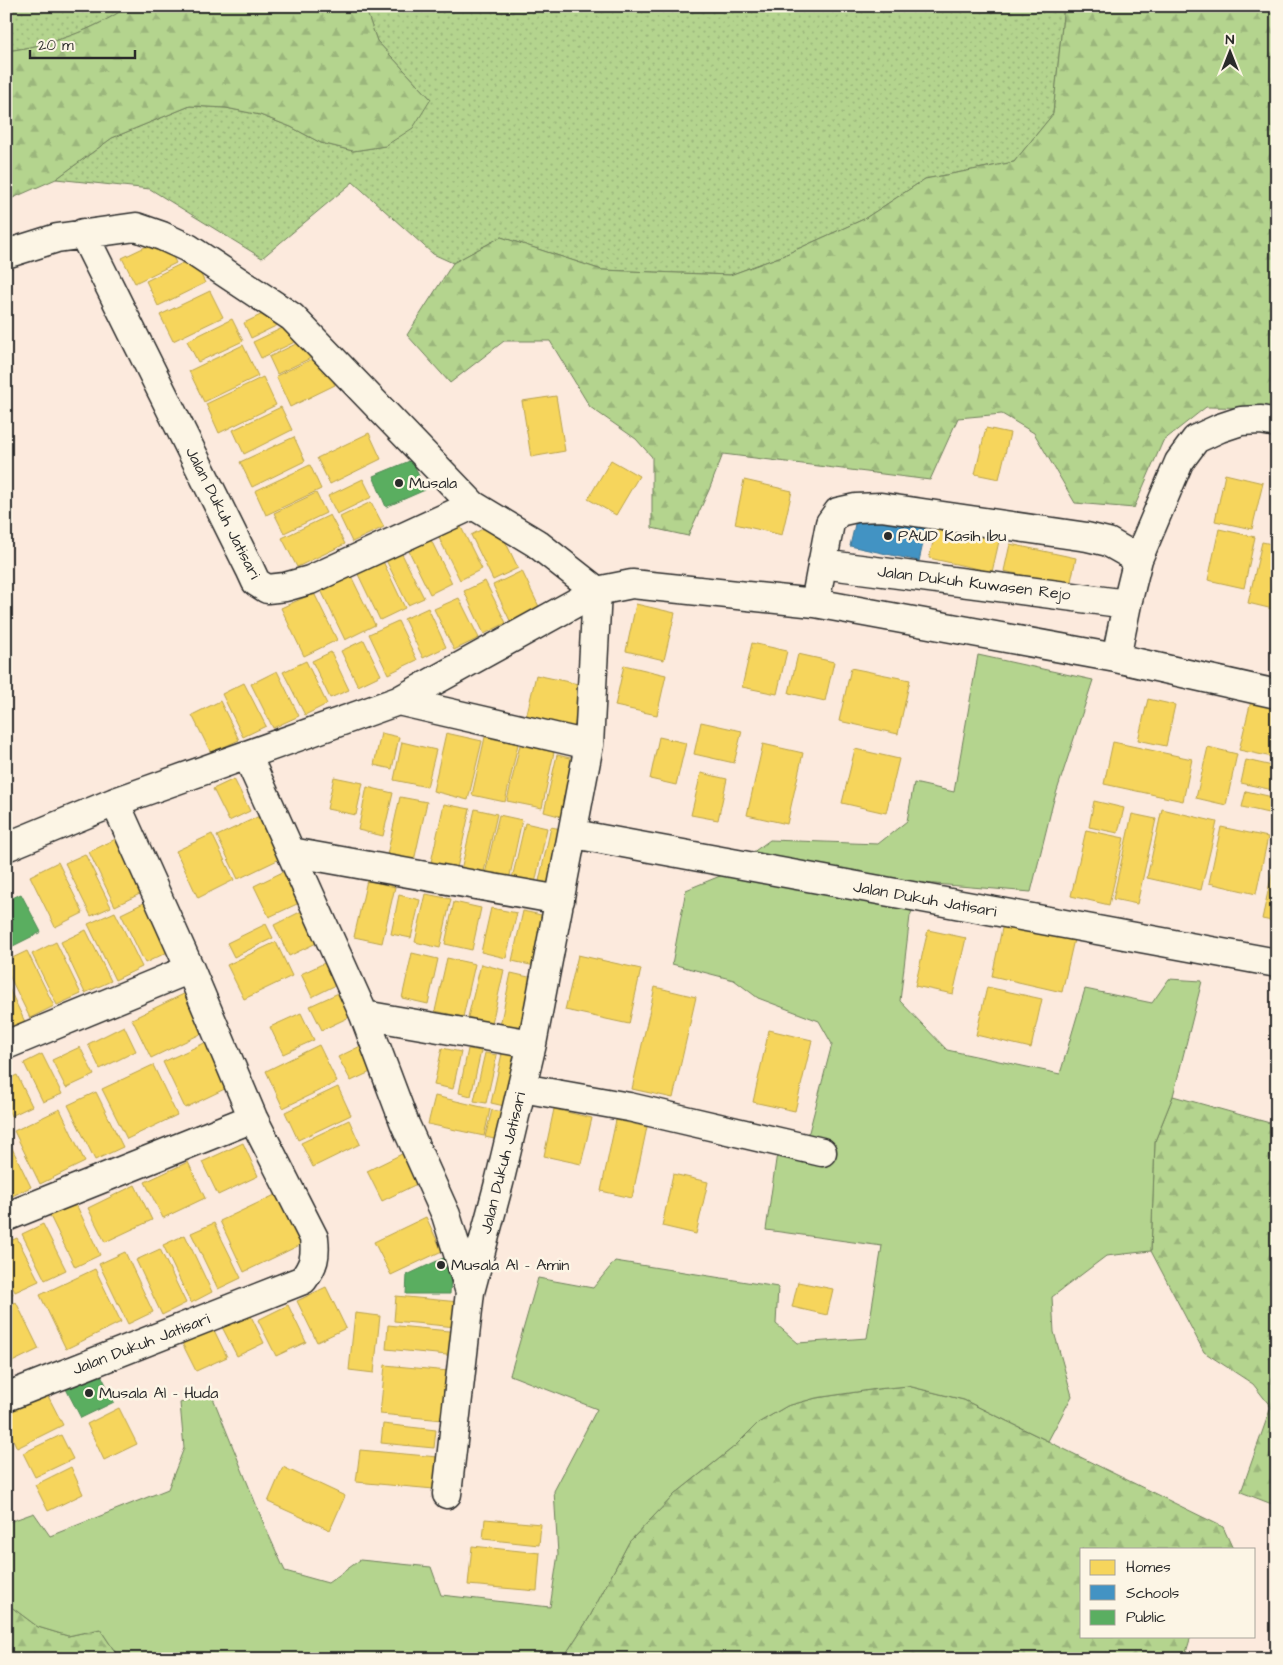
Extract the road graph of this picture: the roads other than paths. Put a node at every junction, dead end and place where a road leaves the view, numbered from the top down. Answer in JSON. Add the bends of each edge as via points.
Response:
{"nodes":[{"id":1,"x":84,"y":234,"type":"junction"},
{"id":2,"x":6,"y":254,"type":"edge"},
{"id":3,"x":1277,"y":423,"type":"edge"},
{"id":4,"x":473,"y":506,"type":"junction"},
{"id":5,"x":1138,"y":559,"type":"junction"},
{"id":6,"x":822,"y":564,"type":"junction"},
{"id":7,"x":597,"y":591,"type":"junction"},
{"id":8,"x":815,"y":603,"type":"junction"},
{"id":9,"x":1127,"y":604,"type":"junction"},
{"id":10,"x":1116,"y":658,"type":"junction"},
{"id":11,"x":1277,"y":694,"type":"edge"},
{"id":12,"x":398,"y":701,"type":"junction"},
{"id":13,"x":589,"y":746,"type":"junction"},
{"id":14,"x":247,"y":755,"type":"junction"},
{"id":15,"x":115,"y":802,"type":"junction"},
{"id":16,"x":574,"y":834,"type":"junction"},
{"id":17,"x":6,"y":847,"type":"edge"},
{"id":18,"x":291,"y":852,"type":"junction"},
{"id":19,"x":560,"y":900,"type":"junction"},
{"id":20,"x":1277,"y":963,"type":"edge"},
{"id":21,"x":190,"y":969,"type":"junction"},
{"id":22,"x":364,"y":1015,"type":"junction"},
{"id":23,"x":532,"y":1044,"type":"junction"},
{"id":24,"x":6,"y":1045,"type":"edge"},
{"id":25,"x":522,"y":1088,"type":"junction"},
{"id":26,"x":253,"y":1118,"type":"junction"},
{"id":27,"x":822,"y":1152,"type":"dead end"},
{"id":28,"x":6,"y":1217,"type":"edge"},
{"id":29,"x":470,"y":1292,"type":"junction"},
{"id":30,"x":6,"y":1397,"type":"edge"},
{"id":31,"x":447,"y":1494,"type":"dead end"}],
"edges":[{"from":1,"to":2,"type":"street","via":[[57,238]]},
{"from":1,"to":4,"type":"street","via":[[136,227],[162,236],[188,248],[292,317]]},
{"from":1,"to":4,"type":"street","name":"Jalan Dukuh Jatisari","via":[[256,582],[267,589],[310,580]]},
{"from":3,"to":5,"type":"street","via":[[1241,421],[1196,439],[1179,462]]},
{"from":4,"to":7,"type":"street","via":[[536,543]]},
{"from":5,"to":6,"type":"street","via":[[1108,542],[1087,537],[881,507],[838,512],[830,524]]},
{"from":5,"to":9,"type":"street"},
{"from":6,"to":8,"type":"street"},
{"from":6,"to":9,"type":"street","name":"Jalan Dukuh Kuwasen Rejo"},
{"from":7,"to":8,"type":"street","via":[[632,584]]},
{"from":7,"to":12,"type":"street"},
{"from":7,"to":13,"type":"street","name":"Jalan Dukuh Jatisari"},
{"from":8,"to":10,"type":"street"},
{"from":9,"to":10,"type":"street"},
{"from":10,"to":11,"type":"street"},
{"from":12,"to":13,"type":"street"},
{"from":12,"to":14,"type":"street"},
{"from":13,"to":16,"type":"street","name":"Jalan Dukuh Jatisari"},
{"from":14,"to":15,"type":"street"},
{"from":14,"to":18,"type":"street"},
{"from":15,"to":17,"type":"street"},
{"from":15,"to":21,"type":"street","name":"Jalan Dukuh Jatisari"},
{"from":16,"to":19,"type":"street","name":"Jalan Dukuh Jatisari"},
{"from":16,"to":20,"type":"street","name":"Jalan Dukuh Jatisari"},
{"from":18,"to":19,"type":"street"},
{"from":18,"to":22,"type":"street"},
{"from":19,"to":23,"type":"street","name":"Jalan Dukuh Jatisari"},
{"from":21,"to":24,"type":"street"},
{"from":21,"to":26,"type":"street","name":"Jalan Dukuh Jatisari"},
{"from":22,"to":23,"type":"street"},
{"from":22,"to":29,"type":"street","via":[[404,1124],[446,1215]]},
{"from":23,"to":25,"type":"street","name":"Jalan Dukuh Jatisari"},
{"from":25,"to":27,"type":"street","via":[[629,1107]]},
{"from":25,"to":29,"type":"street","name":"Jalan Dukuh Jatisari"},
{"from":26,"to":28,"type":"street"},
{"from":26,"to":30,"type":"street","name":"Jalan Dukuh Jatisari","via":[[314,1238],[316,1254],[303,1280]]},
{"from":29,"to":31,"type":"street","name":"Jalan Dukuh Jatisari"}]}
